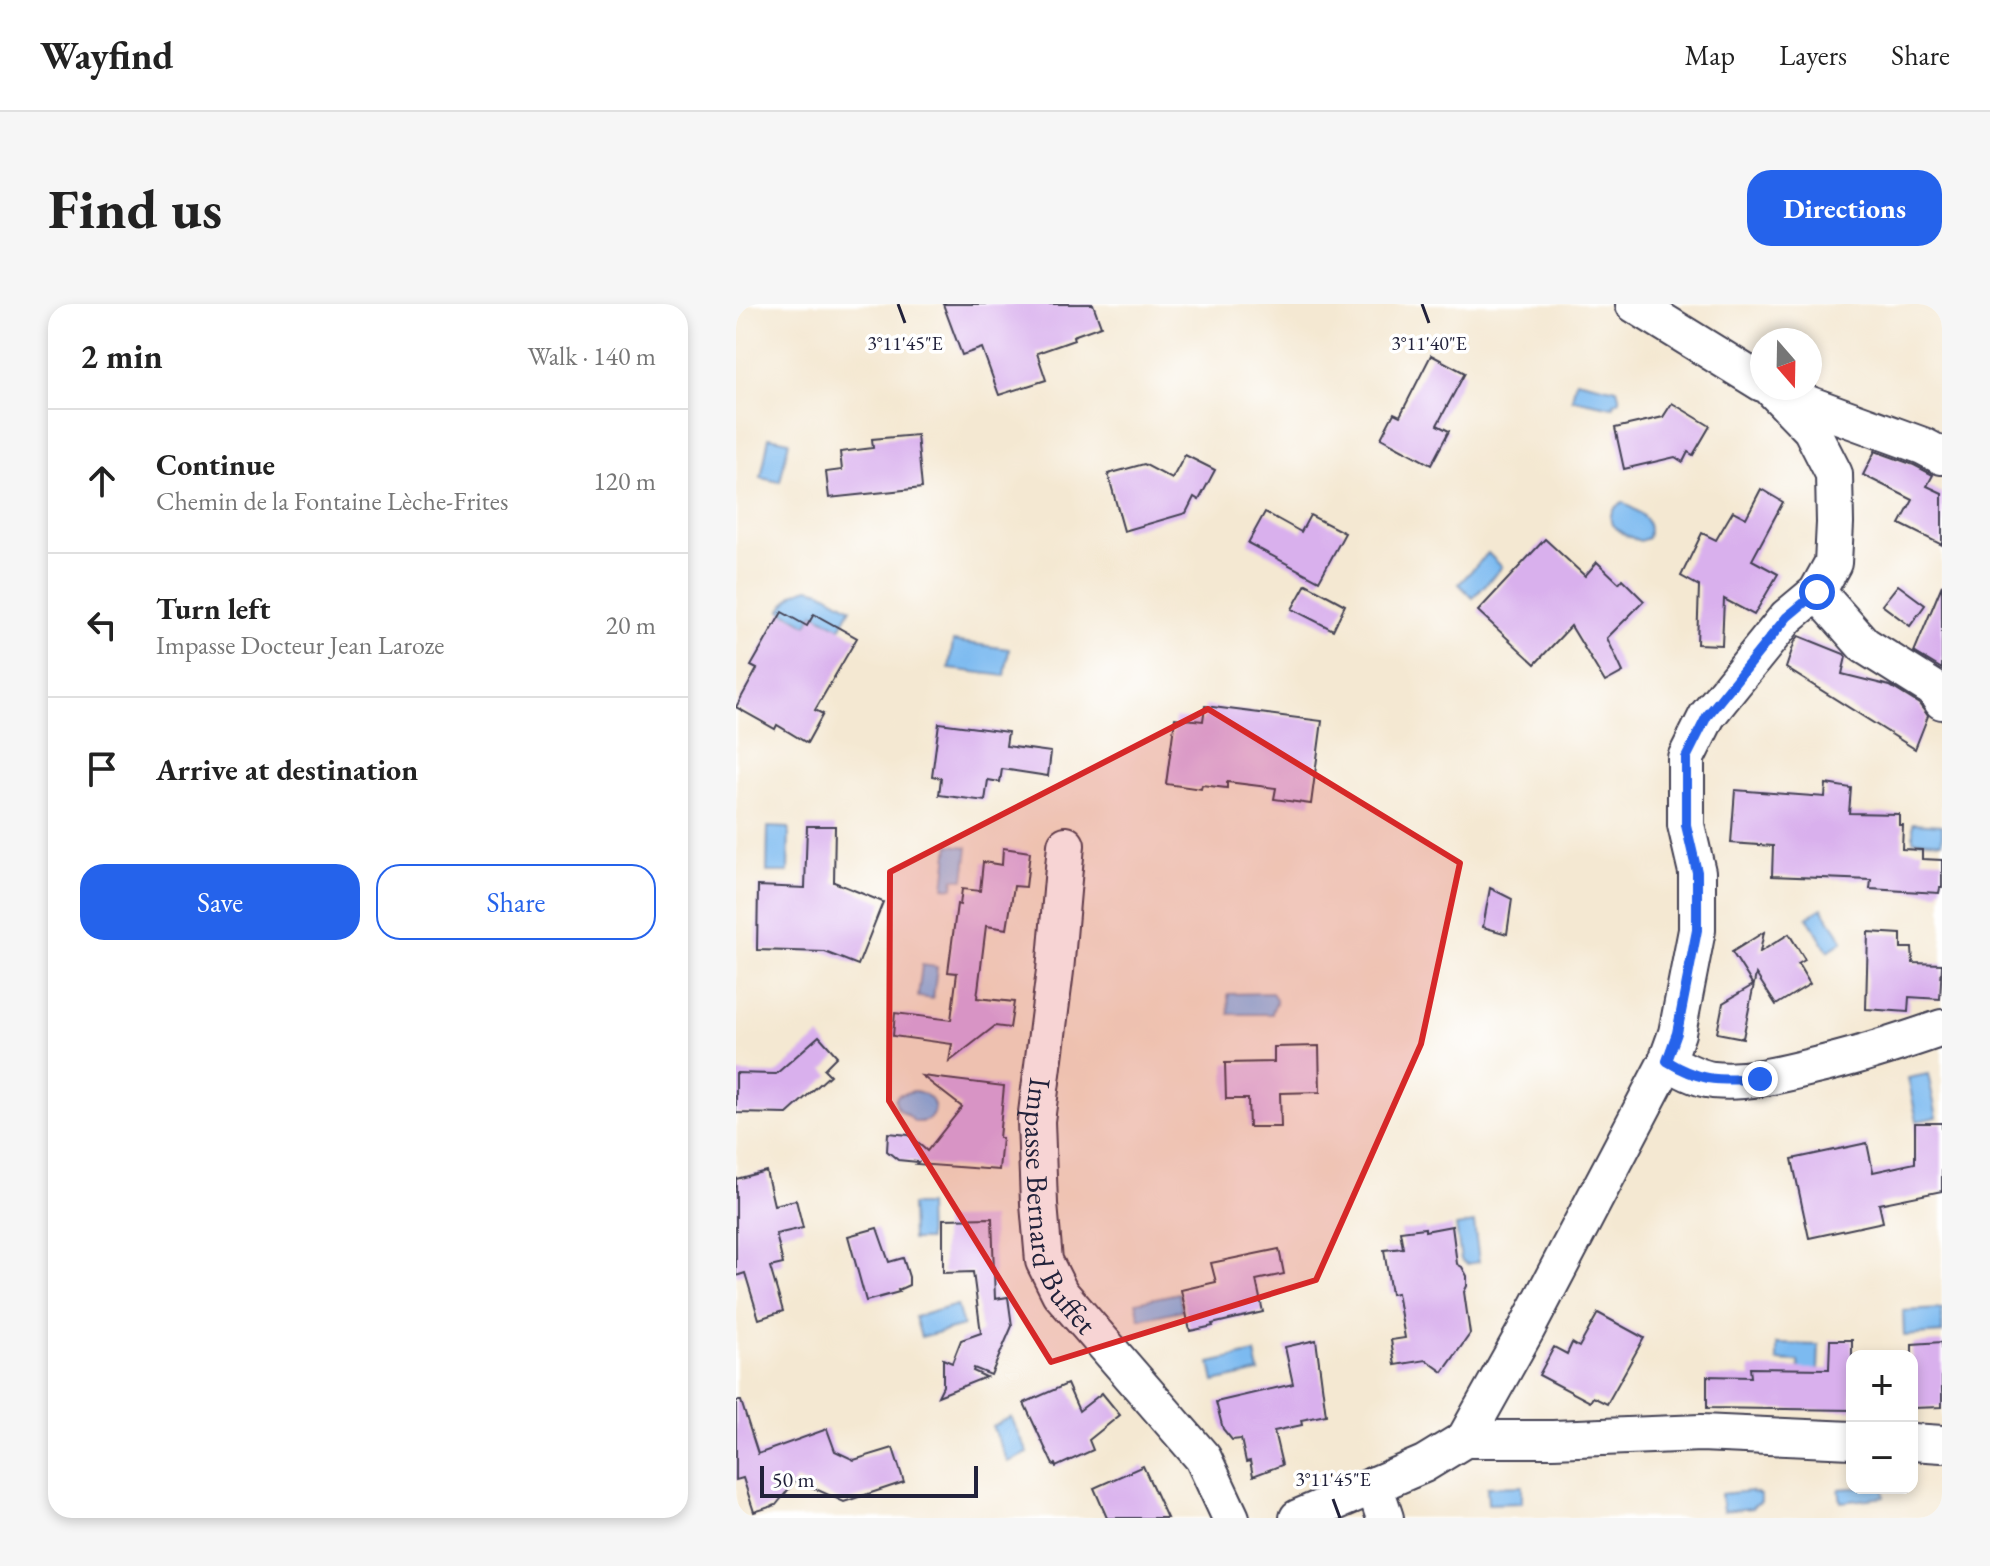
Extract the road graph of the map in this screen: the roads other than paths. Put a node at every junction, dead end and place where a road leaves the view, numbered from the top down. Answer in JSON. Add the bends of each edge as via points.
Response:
{"nodes":[{"id":1,"x":1634,"y":304,"type":"edge"},
{"id":2,"x":1750,"y":376,"type":"edge"},
{"id":3,"x":1781,"y":400,"type":"edge"},
{"id":4,"x":1802,"y":400,"type":"edge"},
{"id":5,"x":1942,"y":456,"type":"edge"},
{"id":6,"x":1817,"y":592,"type":"junction"},
{"id":7,"x":1942,"y":701,"type":"edge"},
{"id":8,"x":1066,"y":845,"type":"dead end"},
{"id":9,"x":1942,"y":1028,"type":"edge"},
{"id":10,"x":1667,"y":1061,"type":"junction"},
{"id":11,"x":1465,"y":1439,"type":"junction"},
{"id":12,"x":1846,"y":1440,"type":"edge"},
{"id":13,"x":1918,"y":1442,"type":"edge"},
{"id":14,"x":1942,"y":1444,"type":"edge"},
{"id":15,"x":1380,"y":1501,"type":"edge"},
{"id":16,"x":1231,"y":1518,"type":"edge"},
{"id":17,"x":1298,"y":1518,"type":"edge"}],
"edges":[{"from":1,"to":2,"type":"street"},
{"from":3,"to":6,"type":"street","via":[[1811,429],[1834,474],[1833,563]]},
{"from":4,"to":5,"type":"street"},
{"from":6,"to":7,"type":"street","via":[[1864,645],[1934,689]]},
{"from":6,"to":10,"type":"street","via":[[1787,617],[1707,716],[1686,758],[1686,825],[1697,872],[1697,930]]},
{"from":8,"to":16,"type":"street","name":"Impasse Bernard Buffet","via":[[1036,1121],[1044,1261],[1060,1293],[1203,1458]]},
{"from":9,"to":10,"type":"street","via":[[1840,1061],[1760,1079],[1710,1080]]},
{"from":10,"to":11,"type":"street"},
{"from":11,"to":12,"type":"street","via":[[1701,1433]]},
{"from":11,"to":15,"type":"street"},
{"from":13,"to":14,"type":"street"},
{"from":15,"to":17,"type":"street"}]}
